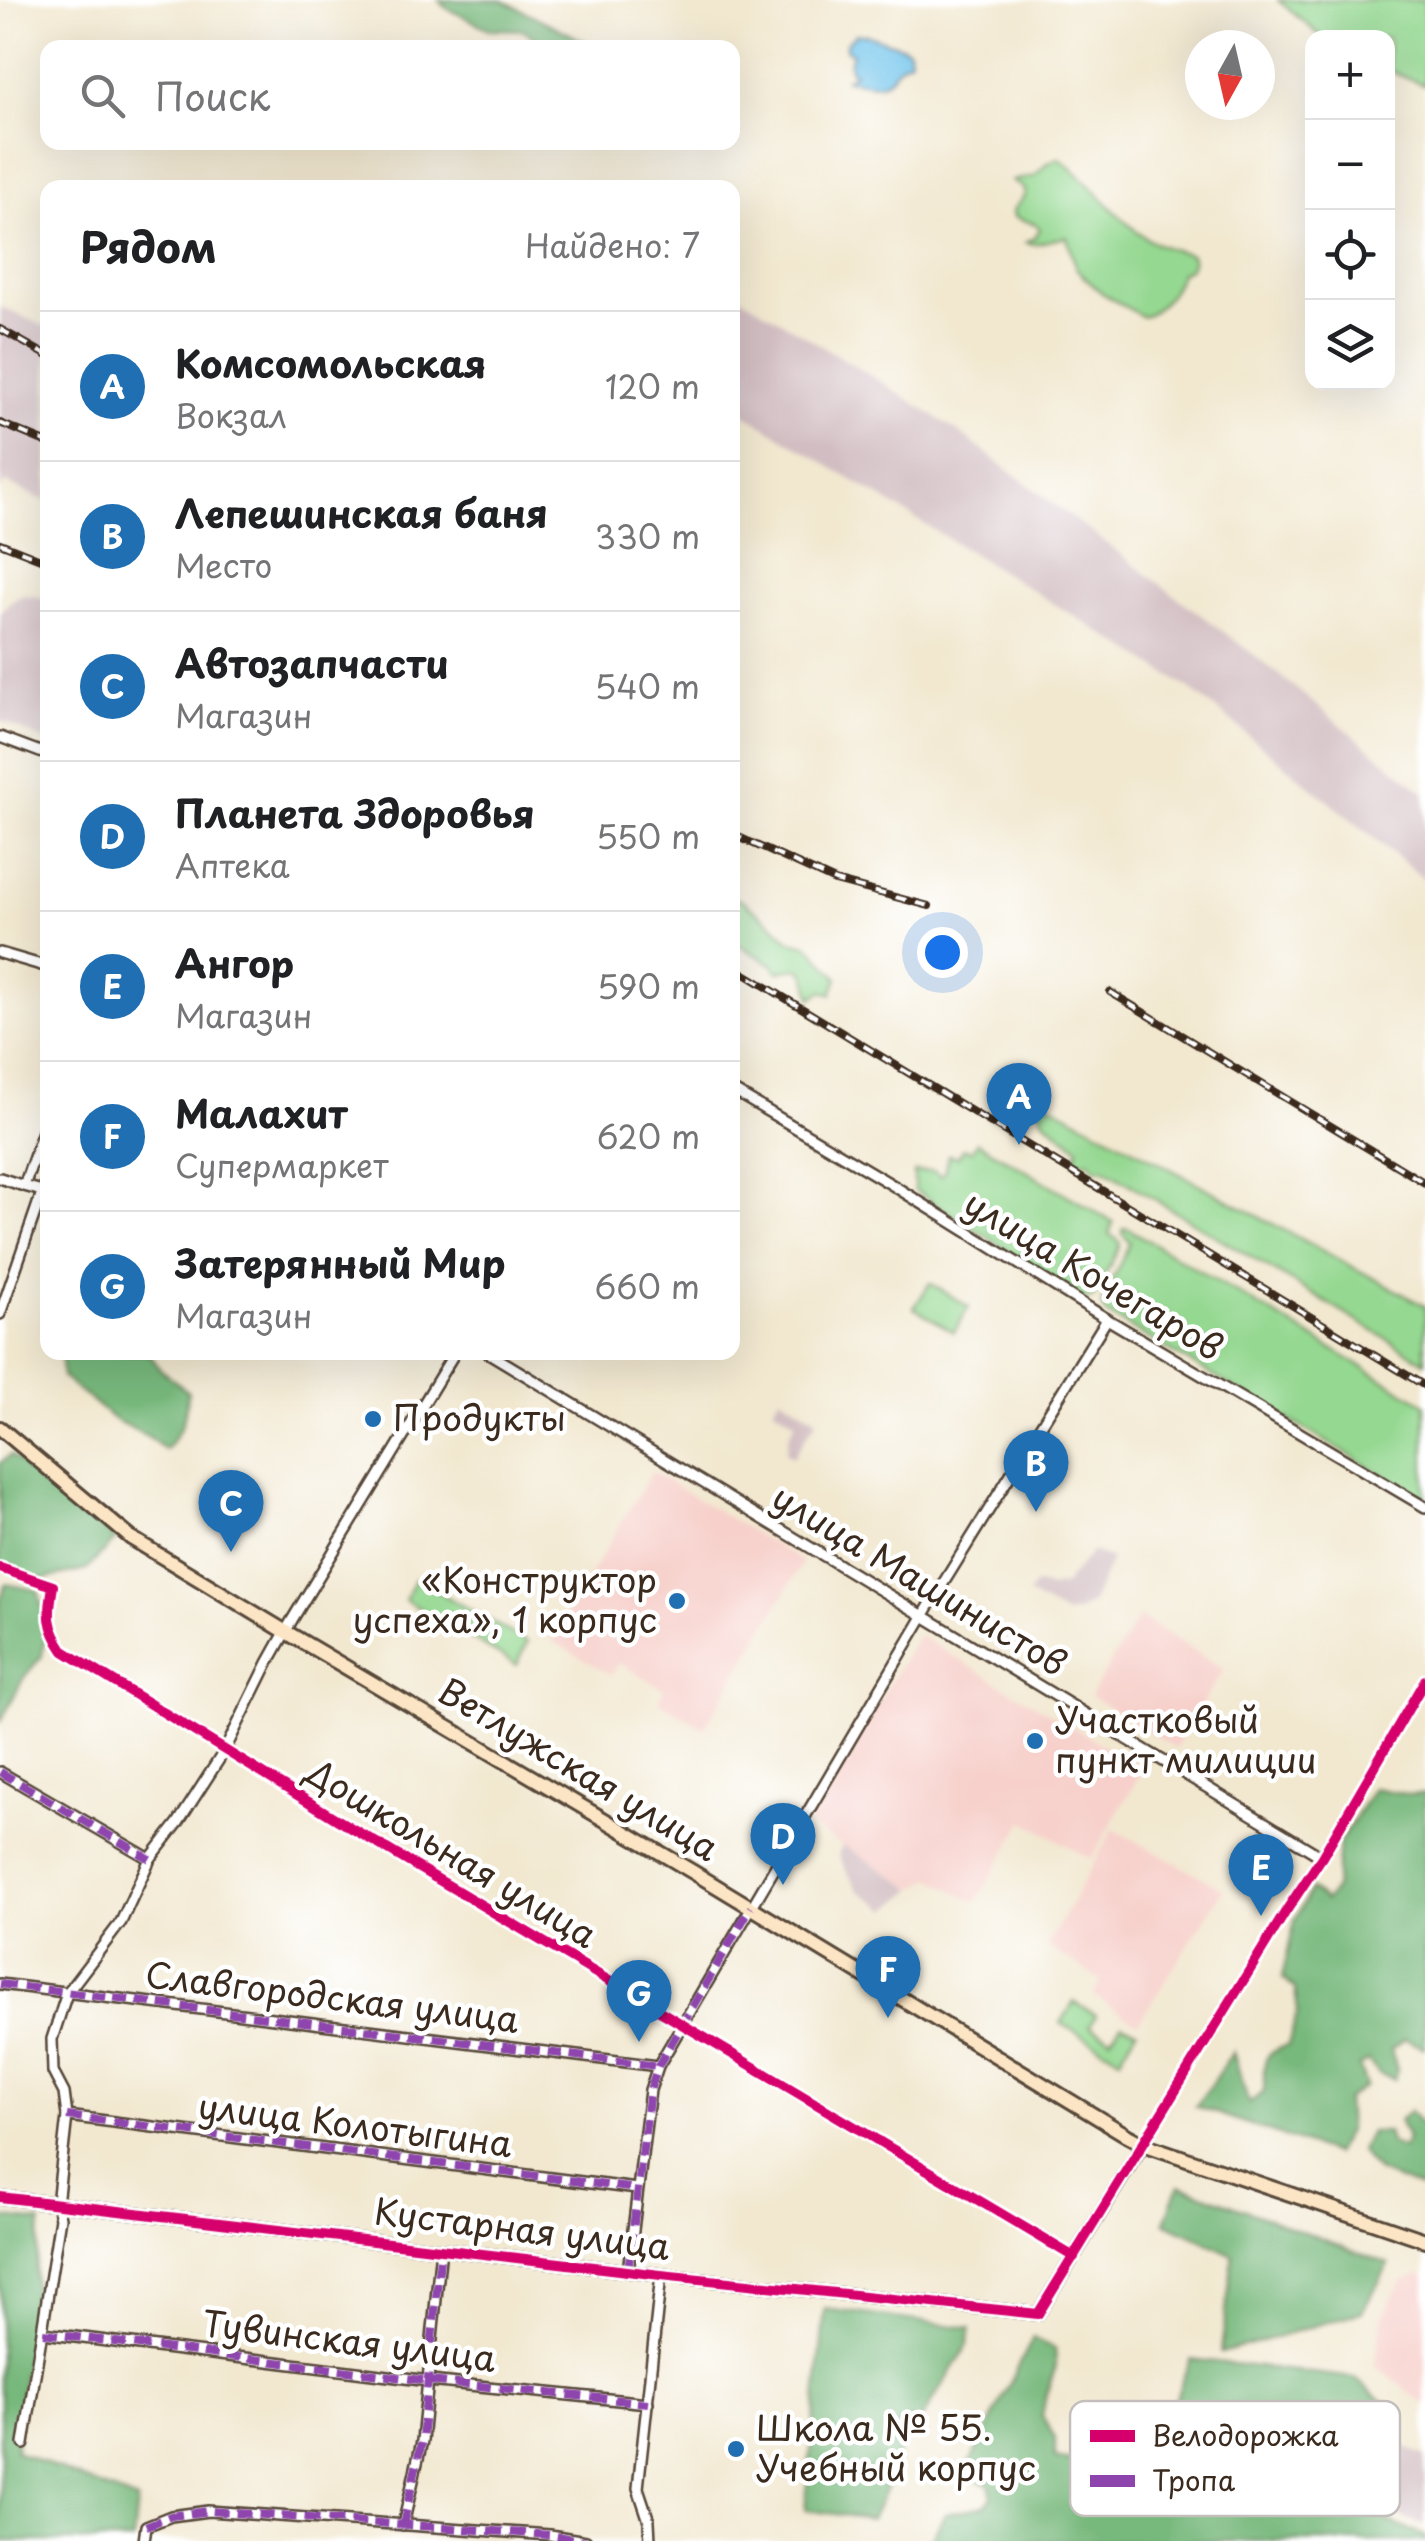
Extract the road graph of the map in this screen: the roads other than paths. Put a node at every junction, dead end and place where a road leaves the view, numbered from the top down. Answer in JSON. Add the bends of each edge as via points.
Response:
{"nodes":[{"id":1,"x":0,"y":736,"type":"edge"},
{"id":2,"x":40,"y":751,"type":"edge"},
{"id":3,"x":0,"y":953,"type":"edge"},
{"id":4,"x":40,"y":965,"type":"edge"},
{"id":5,"x":740,"y":1095,"type":"edge"},
{"id":6,"x":40,"y":1140,"type":"edge"},
{"id":7,"x":0,"y":1178,"type":"edge"},
{"id":8,"x":24,"y":1186,"type":"junction"},
{"id":9,"x":40,"y":1190,"type":"edge"},
{"id":10,"x":40,"y":1197,"type":"edge"},
{"id":11,"x":0,"y":1314,"type":"edge"},
{"id":12,"x":1107,"y":1319,"type":"junction"},
{"id":13,"x":450,"y":1360,"type":"edge"},
{"id":14,"x":500,"y":1360,"type":"edge"},
{"id":15,"x":0,"y":1428,"type":"edge"},
{"id":16,"x":1425,"y":1508,"type":"edge"},
{"id":17,"x":0,"y":1568,"type":"edge"},
{"id":18,"x":924,"y":1616,"type":"junction"},
{"id":19,"x":286,"y":1632,"type":"junction"},
{"id":20,"x":1425,"y":1680,"type":"edge"},
{"id":21,"x":224,"y":1750,"type":"junction"},
{"id":22,"x":0,"y":1772,"type":"edge"},
{"id":23,"x":1322,"y":1857,"type":"junction"},
{"id":24,"x":150,"y":1859,"type":"junction"},
{"id":25,"x":751,"y":1907,"type":"junction"},
{"id":26,"x":0,"y":1984,"type":"edge"},
{"id":27,"x":67,"y":1992,"type":"junction"},
{"id":28,"x":682,"y":2023,"type":"junction"},
{"id":29,"x":658,"y":2066,"type":"junction"},
{"id":30,"x":67,"y":2116,"type":"junction"},
{"id":31,"x":1144,"y":2144,"type":"junction"},
{"id":32,"x":637,"y":2190,"type":"junction"},
{"id":33,"x":0,"y":2197,"type":"edge"},
{"id":34,"x":58,"y":2204,"type":"junction"},
{"id":35,"x":1425,"y":2240,"type":"edge"},
{"id":36,"x":441,"y":2248,"type":"junction"},
{"id":37,"x":1074,"y":2257,"type":"junction"},
{"id":38,"x":628,"y":2271,"type":"junction"},
{"id":39,"x":661,"y":2274,"type":"junction"},
{"id":40,"x":43,"y":2333,"type":"junction"},
{"id":41,"x":429,"y":2381,"type":"junction"},
{"id":42,"x":648,"y":2404,"type":"junction"},
{"id":43,"x":24,"y":2444,"type":"dead end"},
{"id":44,"x":403,"y":2526,"type":"junction"},
{"id":45,"x":506,"y":2537,"type":"edge"},
{"id":46,"x":144,"y":2541,"type":"edge"},
{"id":47,"x":586,"y":2541,"type":"edge"},
{"id":48,"x":650,"y":2541,"type":"edge"}],
"edges":[{"from":1,"to":2,"type":"street"},
{"from":3,"to":4,"type":"street"},
{"from":5,"to":12,"type":"street","name":"улица Кочегаров"},
{"from":6,"to":8,"type":"street"},
{"from":7,"to":8,"type":"street"},
{"from":8,"to":9,"type":"street"},
{"from":10,"to":11,"type":"street"},
{"from":12,"to":16,"type":"street","name":"улица Кочегаров"},
{"from":12,"to":18,"type":"street"},
{"from":13,"to":19,"type":"street"},
{"from":14,"to":18,"type":"street","name":"улица Машинистов"},
{"from":15,"to":19,"type":"main road","name":"Ветлужская улица","via":[[131,1538]]},
{"from":17,"to":21,"type":"street","name":"Дошкольная улица","via":[[53,1586],[48,1614],[64,1651]]},
{"from":18,"to":23,"type":"street","name":"улица Машинистов"},
{"from":18,"to":25,"type":"street"},
{"from":19,"to":21,"type":"street"},
{"from":19,"to":25,"type":"main road","name":"Ветлужская улица"},
{"from":20,"to":23,"type":"street"},
{"from":21,"to":24,"type":"street"},
{"from":21,"to":28,"type":"street","name":"Дошкольная улица"},
{"from":22,"to":24,"type":"street"},
{"from":23,"to":31,"type":"street"},
{"from":24,"to":27,"type":"street","via":[[122,1922]]},
{"from":25,"to":28,"type":"street"},
{"from":25,"to":31,"type":"main road","name":"Ветлужская улица"},
{"from":26,"to":27,"type":"street","name":"Славгородская улица"},
{"from":27,"to":29,"type":"street","name":"Славгородская улица"},
{"from":27,"to":30,"type":"street","via":[[52,2039],[53,2072]]},
{"from":28,"to":29,"type":"street"},
{"from":28,"to":37,"type":"street","name":"Дошкольная улица"},
{"from":29,"to":32,"type":"street"},
{"from":30,"to":32,"type":"street","name":"улица Колотыгина"},
{"from":30,"to":34,"type":"street"},
{"from":31,"to":35,"type":"main road","name":"Ветлужская улица"},
{"from":31,"to":37,"type":"street"},
{"from":32,"to":38,"type":"street"},
{"from":33,"to":34,"type":"street","name":"Кустарная улица"},
{"from":34,"to":36,"type":"street","name":"Кустарная улица"},
{"from":34,"to":40,"type":"street"},
{"from":36,"to":38,"type":"street","name":"Кустарная улица"},
{"from":36,"to":41,"type":"street"},
{"from":37,"to":39,"type":"street","name":"Кустарная улица","via":[[1038,2314]]},
{"from":38,"to":39,"type":"street","name":"Кустарная улица"},
{"from":39,"to":42,"type":"street"},
{"from":40,"to":41,"type":"street","name":"Тувинская улица"},
{"from":40,"to":43,"type":"street"},
{"from":41,"to":42,"type":"street","name":"Тувинская улица"},
{"from":41,"to":44,"type":"street"},
{"from":42,"to":48,"type":"street","via":[[638,2488]]},
{"from":44,"to":45,"type":"street"},
{"from":44,"to":46,"type":"street","via":[[208,2511],[146,2526]]},
{"from":45,"to":47,"type":"street"}]}
